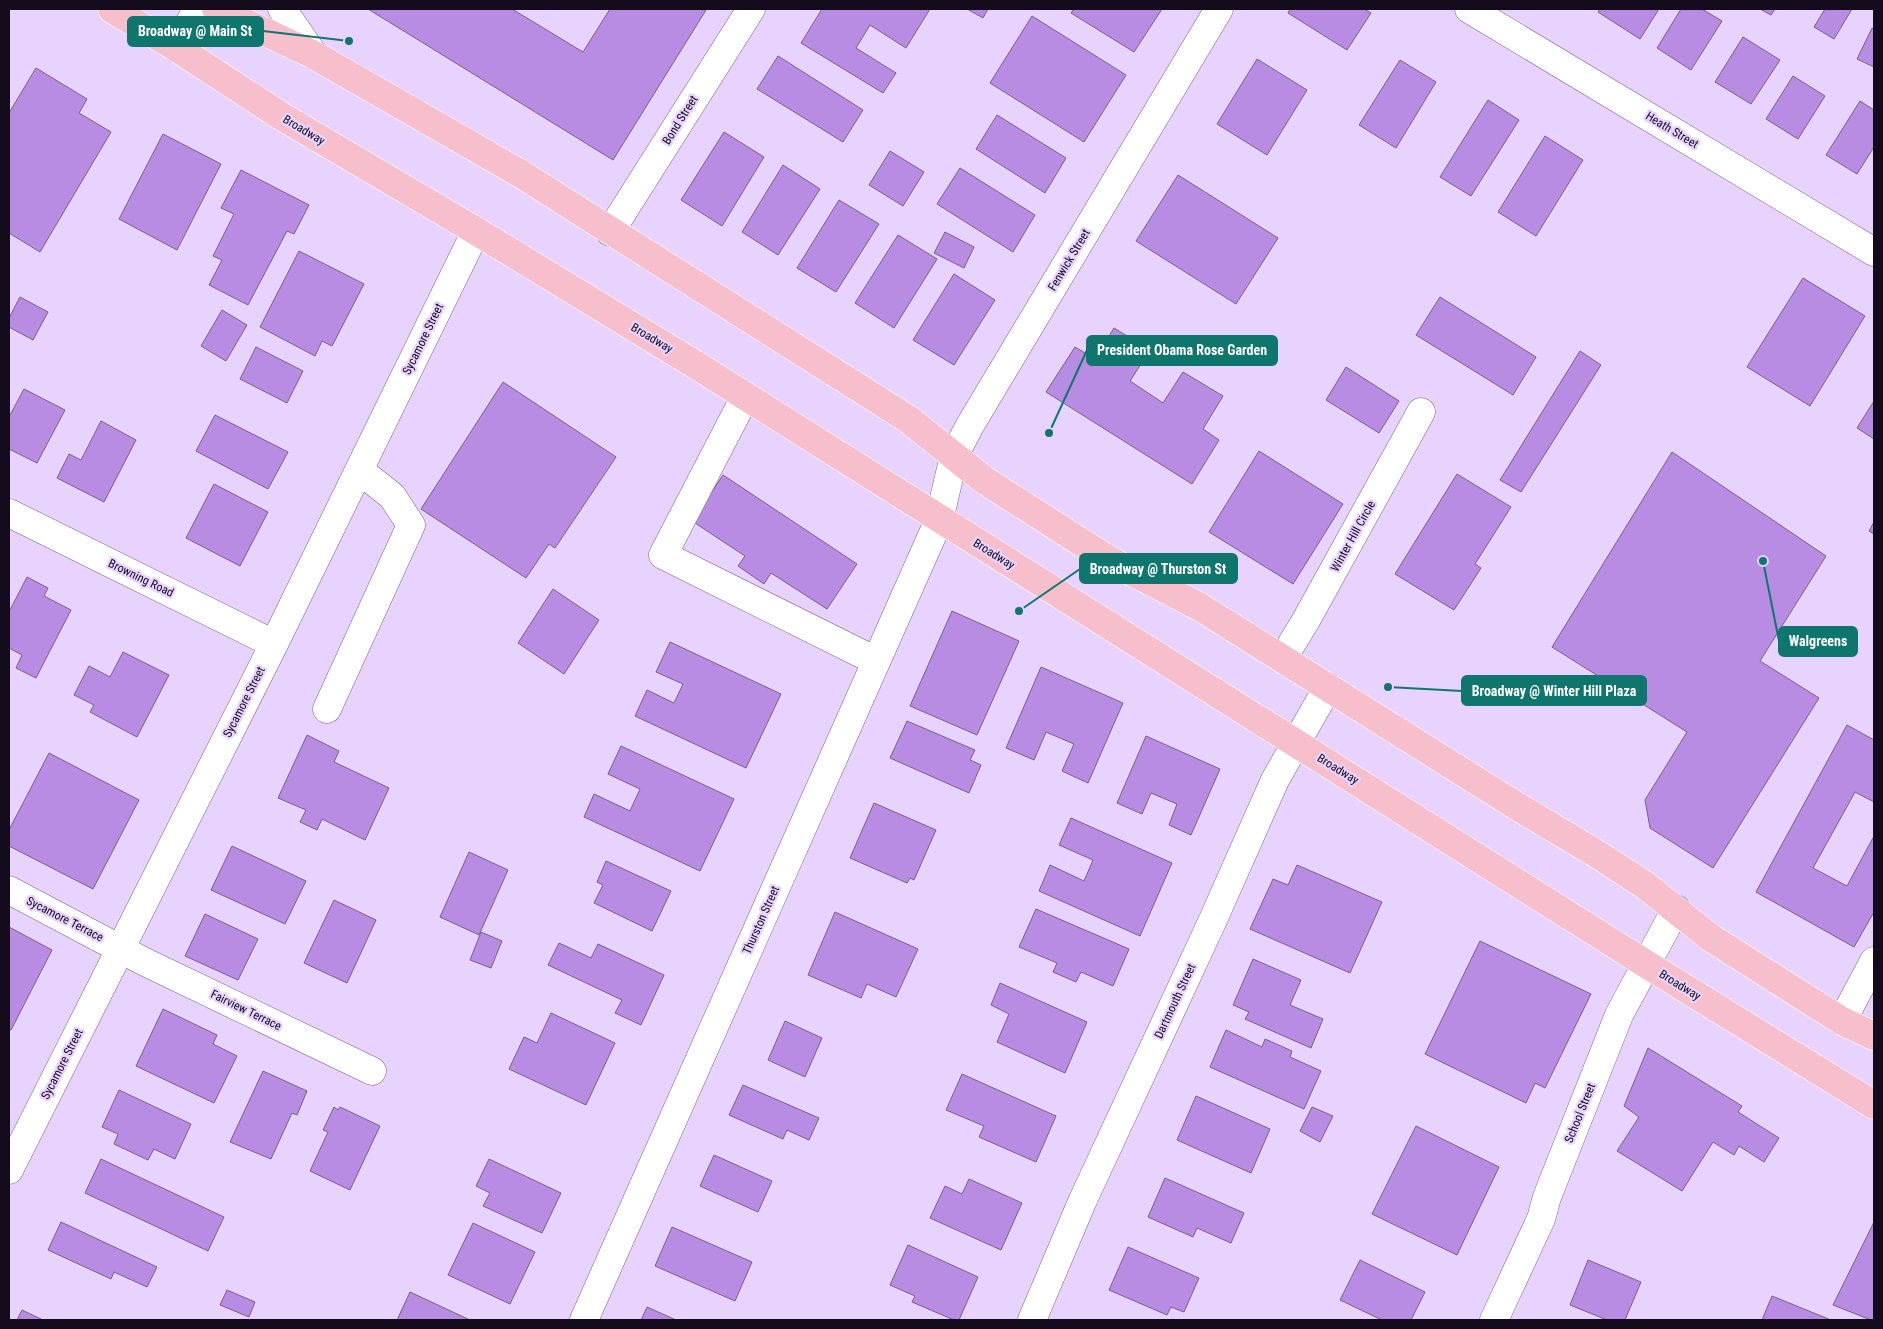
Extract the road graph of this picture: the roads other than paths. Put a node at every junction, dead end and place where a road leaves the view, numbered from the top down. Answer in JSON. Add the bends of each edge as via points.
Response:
{"nodes":[{"id":1,"x":112,"y":9,"type":"edge"},
{"id":2,"x":197,"y":9,"type":"edge"},
{"id":3,"x":216,"y":9,"type":"edge"},
{"id":4,"x":282,"y":9,"type":"edge"},
{"id":5,"x":751,"y":9,"type":"edge"},
{"id":6,"x":1219,"y":9,"type":"edge"},
{"id":7,"x":1469,"y":9,"type":"edge"},
{"id":8,"x":177,"y":48,"type":"junction"},
{"id":9,"x":314,"y":55,"type":"junction"},
{"id":10,"x":476,"y":232,"type":"junction"},
{"id":11,"x":610,"y":232,"type":"junction"},
{"id":12,"x":1874,"y":252,"type":"edge"},
{"id":13,"x":745,"y":398,"type":"junction"},
{"id":14,"x":1421,"y":412,"type":"dead end"},
{"id":15,"x":954,"y":456,"type":"junction"},
{"id":16,"x":359,"y":470,"type":"junction"},
{"id":17,"x":9,"y":512,"type":"edge"},
{"id":18,"x":939,"y":520,"type":"junction"},
{"id":19,"x":274,"y":644,"type":"junction"},
{"id":20,"x":1283,"y":658,"type":"junction"},
{"id":21,"x":876,"y":661,"type":"junction"},
{"id":22,"x":1328,"y":687,"type":"junction"},
{"id":23,"x":327,"y":709,"type":"dead end"},
{"id":24,"x":1297,"y":743,"type":"junction"},
{"id":25,"x":9,"y":890,"type":"edge"},
{"id":26,"x":1676,"y":909,"type":"junction"},
{"id":27,"x":121,"y":948,"type":"junction"},
{"id":28,"x":1874,"y":961,"type":"edge"},
{"id":29,"x":1646,"y":964,"type":"junction"},
{"id":30,"x":1842,"y":1021,"type":"junction"},
{"id":31,"x":1874,"y":1036,"type":"edge"},
{"id":32,"x":372,"y":1071,"type":"dead end"},
{"id":33,"x":1874,"y":1105,"type":"edge"},
{"id":34,"x":9,"y":1170,"type":"edge"},
{"id":35,"x":584,"y":1320,"type":"edge"},
{"id":36,"x":1032,"y":1320,"type":"edge"},
{"id":37,"x":1497,"y":1320,"type":"edge"}],
"edges":[{"from":1,"to":8,"type":"main road","name":"Broadway"},
{"from":2,"to":8,"type":"street"},
{"from":3,"to":9,"type":"main road"},
{"from":4,"to":9,"type":"street"},
{"from":5,"to":11,"type":"street","name":"Bond Street"},
{"from":6,"to":15,"type":"street","name":"Fenwick Street"},
{"from":7,"to":12,"type":"street","name":"Heath Street"},
{"from":8,"to":10,"type":"main road","name":"Broadway","via":[[281,116]]},
{"from":9,"to":11,"type":"main road","via":[[521,174]]},
{"from":10,"to":13,"type":"main road","name":"Broadway"},
{"from":10,"to":16,"type":"street","name":"Sycamore Street"},
{"from":11,"to":15,"type":"main road","via":[[908,419]]},
{"from":13,"to":18,"type":"main road","name":"Broadway"},
{"from":13,"to":21,"type":"street","via":[[663,555]]},
{"from":14,"to":20,"type":"street","name":"Winter Hill Circle"},
{"from":15,"to":18,"type":"street","name":"Fenwick Street"},
{"from":15,"to":20,"type":"main road","via":[[984,480],[1109,560],[1200,607]]},
{"from":16,"to":19,"type":"street","name":"Sycamore Street"},
{"from":16,"to":23,"type":"street","via":[[392,496],[411,525]]},
{"from":17,"to":19,"type":"street","name":"Browning Road"},
{"from":18,"to":21,"type":"street","name":"Thurston Street"},
{"from":18,"to":24,"type":"main road","name":"Broadway"},
{"from":19,"to":27,"type":"street","name":"Sycamore Street"},
{"from":20,"to":22,"type":"main road"},
{"from":21,"to":35,"type":"street","name":"Thurston Street"},
{"from":22,"to":24,"type":"street","name":"Dartmouth Street"},
{"from":22,"to":26,"type":"main road","via":[[1597,854]]},
{"from":24,"to":29,"type":"main road","name":"Broadway"},
{"from":24,"to":36,"type":"street","name":"Dartmouth Street","via":[[1275,780],[1082,1202]]},
{"from":25,"to":27,"type":"street","name":"Sycamore Terrace"},
{"from":26,"to":29,"type":"street","name":"School Street"},
{"from":26,"to":30,"type":"main road","via":[[1711,938]]},
{"from":27,"to":32,"type":"street","name":"Fairview Terrace"},
{"from":27,"to":34,"type":"street","name":"Sycamore Street"},
{"from":28,"to":30,"type":"street"},
{"from":29,"to":33,"type":"main road","name":"Broadway"},
{"from":29,"to":37,"type":"street","name":"School Street","via":[[1619,1015],[1547,1197],[1542,1219]]},
{"from":30,"to":31,"type":"main road"}]}
